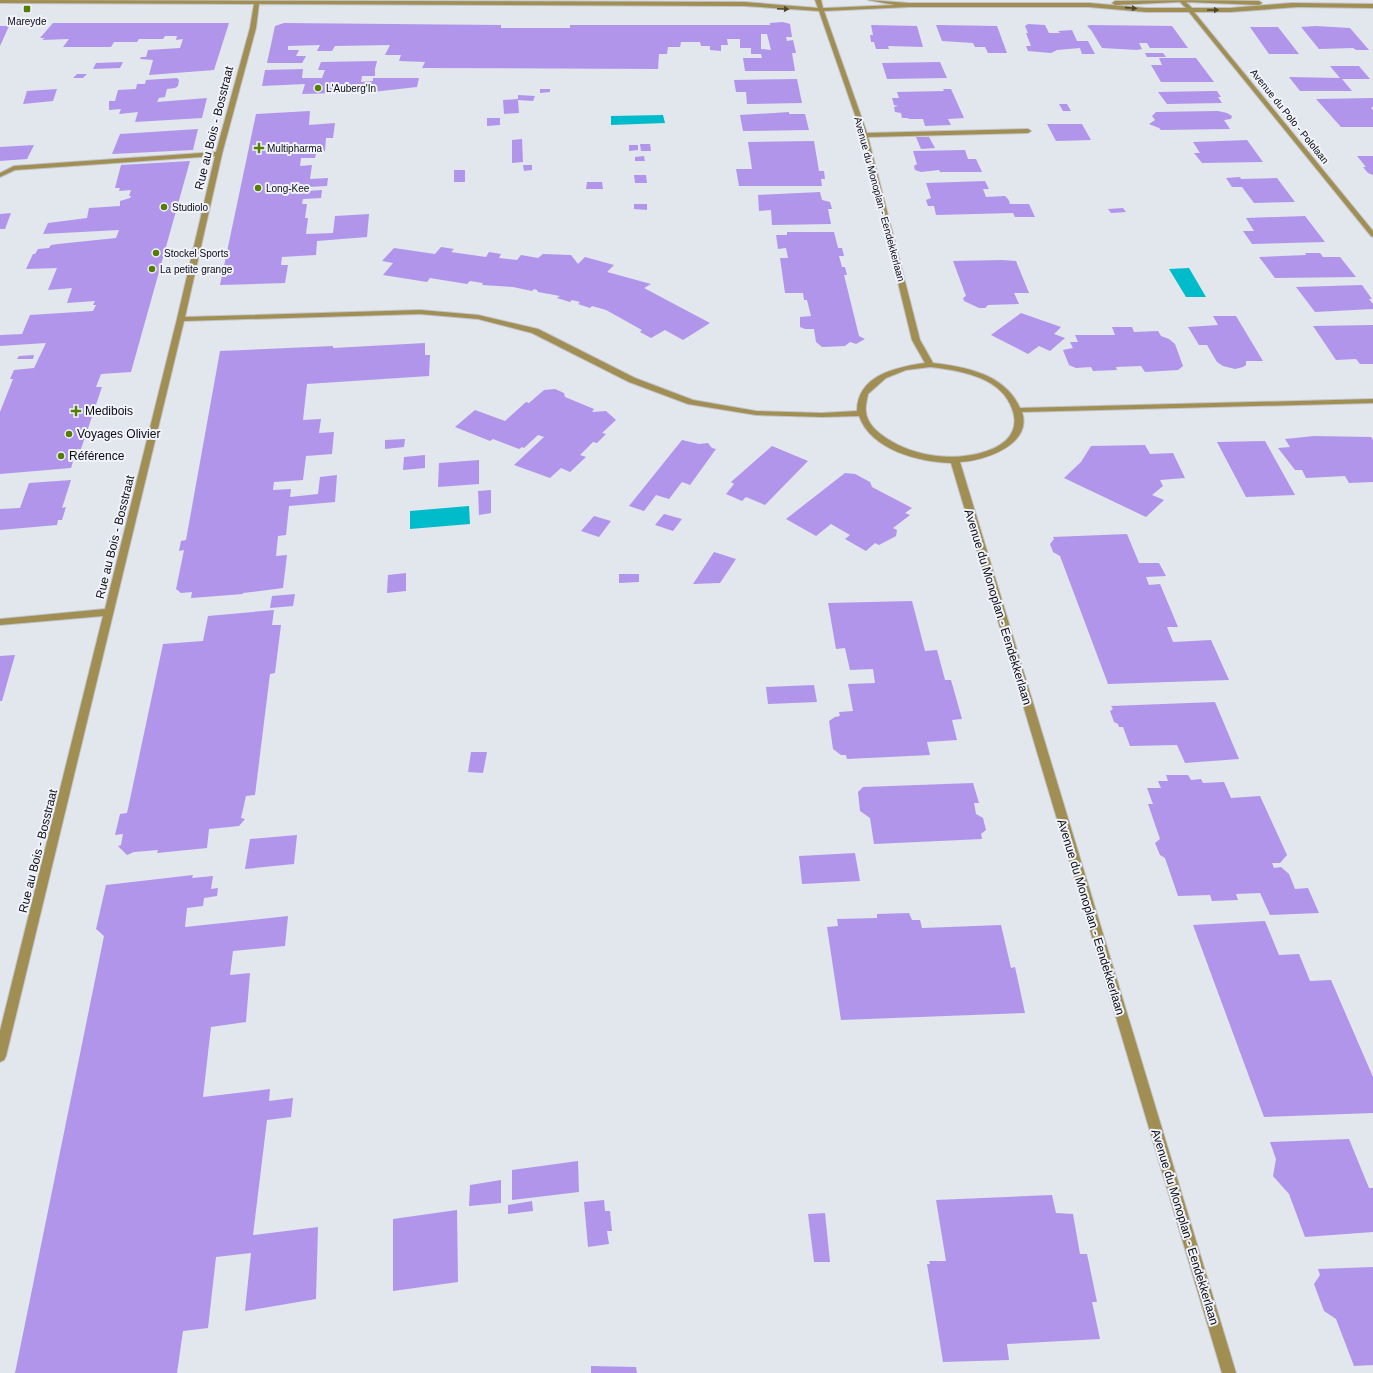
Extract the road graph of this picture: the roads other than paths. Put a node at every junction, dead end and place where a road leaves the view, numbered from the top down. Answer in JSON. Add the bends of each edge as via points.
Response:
{"nodes":[{"id":1,"x":772,"y":0,"type":"edge"},
{"id":2,"x":818,"y":0,"type":"edge"},
{"id":3,"x":872,"y":0,"type":"edge"},
{"id":4,"x":1181,"y":0,"type":"edge"},
{"id":5,"x":0,"y":1,"type":"edge"},
{"id":6,"x":257,"y":1,"type":"edge"},
{"id":7,"x":744,"y":4,"type":"junction"},
{"id":8,"x":909,"y":5,"type":"junction"},
{"id":9,"x":1089,"y":5,"type":"junction"},
{"id":10,"x":1296,"y":6,"type":"junction"},
{"id":11,"x":1373,"y":6,"type":"edge"},
{"id":12,"x":822,"y":9,"type":"junction"},
{"id":13,"x":1190,"y":10,"type":"junction"},
{"id":14,"x":1028,"y":131,"type":"dead end"},
{"id":15,"x":865,"y":135,"type":"junction"},
{"id":16,"x":219,"y":154,"type":"junction"},
{"id":17,"x":0,"y":175,"type":"edge"},
{"id":18,"x":1373,"y":235,"type":"edge"},
{"id":19,"x":181,"y":319,"type":"junction"},
{"id":20,"x":930,"y":365,"type":"junction"},
{"id":21,"x":1373,"y":401,"type":"edge"},
{"id":22,"x":1019,"y":410,"type":"junction"},
{"id":23,"x":861,"y":413,"type":"junction"},
{"id":24,"x":955,"y":460,"type":"junction"},
{"id":25,"x":109,"y":612,"type":"junction"},
{"id":26,"x":0,"y":622,"type":"edge"},
{"id":27,"x":0,"y":1056,"type":"edge"},
{"id":28,"x":1228,"y":1373,"type":"edge"}],
"edges":[{"from":1,"to":7,"type":"street"},
{"from":2,"to":12,"type":"street","name":"Avenue du Monoplan - Eendekkerlaan"},
{"from":3,"to":8,"type":"street"},
{"from":4,"to":9,"type":"street","via":[[1140,0]]},
{"from":4,"to":10,"type":"street","via":[[1223,0]]},
{"from":4,"to":13,"type":"street","name":"Avenue du Polo - Pololaan"},
{"from":5,"to":6,"type":"street"},
{"from":6,"to":7,"type":"street"},
{"from":6,"to":16,"type":"street","name":"Rue au Bois - Bosstraat","via":[[253,28]]},
{"from":7,"to":12,"type":"street","one_way":true,"via":[[779,9]]},
{"from":8,"to":9,"type":"street"},
{"from":8,"to":12,"type":"street","via":[[867,9]]},
{"from":9,"to":13,"type":"street","one_way":true,"via":[[1146,10]]},
{"from":10,"to":11,"type":"street"},
{"from":13,"to":10,"type":"street","one_way":true},
{"from":12,"to":15,"type":"street","name":"Avenue du Monoplan - Eendekkerlaan"},
{"from":13,"to":18,"type":"street","name":"Avenue du Polo - Pololaan"},
{"from":14,"to":15,"type":"street"},
{"from":15,"to":20,"type":"street","name":"Avenue du Monoplan - Eendekkerlaan","via":[[916,340]]},
{"from":16,"to":17,"type":"street","via":[[14,168]]},
{"from":16,"to":19,"type":"street","name":"Rue au Bois - Bosstraat"},
{"from":19,"to":23,"type":"street","via":[[420,312],[478,317],[535,331],[632,380],[691,402],[756,413]]},
{"from":19,"to":25,"type":"street","name":"Rue au Bois - Bosstraat"},
{"from":20,"to":22,"type":"street","via":[[957,368],[982,376],[1006,391]]},
{"from":20,"to":23,"type":"street","via":[[905,368],[883,376],[864,393]]},
{"from":21,"to":22,"type":"street"},
{"from":22,"to":24,"type":"street","via":[[1020,426],[1014,438],[999,450],[980,457]]},
{"from":23,"to":24,"type":"street","via":[[877,437],[902,451],[927,458]]},
{"from":24,"to":28,"type":"street","name":"Avenue du Monoplan - Eendekkerlaan"},
{"from":25,"to":26,"type":"street"},
{"from":25,"to":27,"type":"street","name":"Rue au Bois - Bosstraat"}]}
